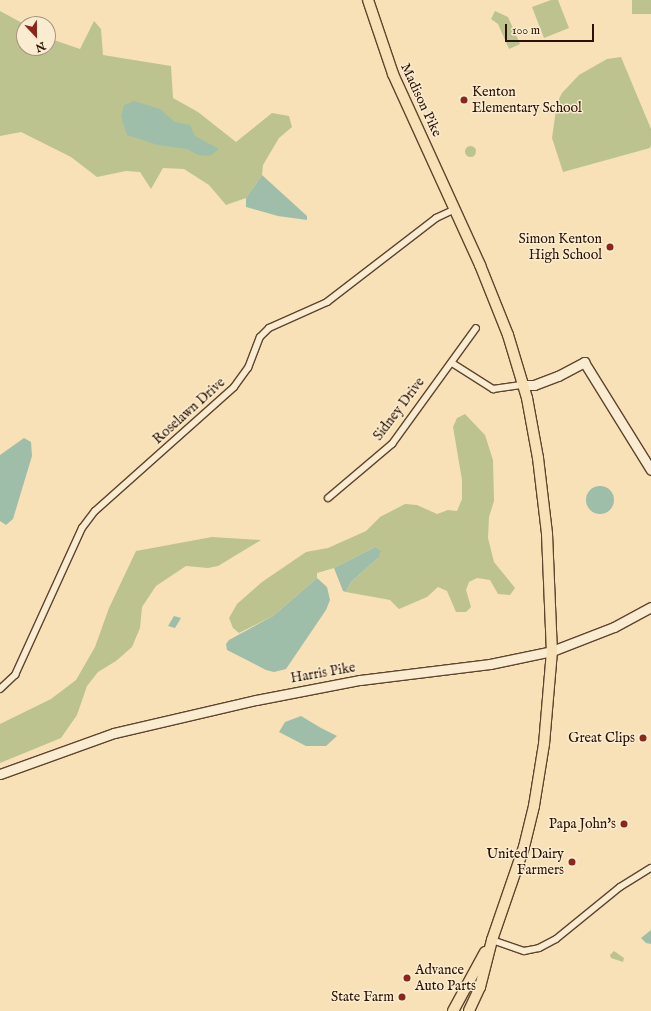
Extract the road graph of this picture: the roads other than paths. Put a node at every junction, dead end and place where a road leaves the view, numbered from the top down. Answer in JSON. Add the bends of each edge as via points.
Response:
{"nodes":[{"id":1,"x":368,"y":0,"type":"edge"},
{"id":2,"x":455,"y":209,"type":"junction"},
{"id":3,"x":476,"y":328,"type":"dead end"},
{"id":4,"x":452,"y":363,"type":"junction"},
{"id":5,"x":523,"y":385,"type":"junction"},
{"id":6,"x":651,"y":470,"type":"edge"},
{"id":7,"x":328,"y":498,"type":"dead end"},
{"id":8,"x":651,"y":607,"type":"edge"},
{"id":9,"x":552,"y":651,"type":"junction"},
{"id":10,"x":0,"y":689,"type":"edge"},
{"id":11,"x":0,"y":774,"type":"edge"},
{"id":12,"x":651,"y":868,"type":"edge"},
{"id":13,"x":492,"y":940,"type":"junction"},
{"id":14,"x":453,"y":1011,"type":"edge"},
{"id":15,"x":469,"y":1011,"type":"edge"}],
"edges":[{"from":1,"to":2,"type":"main road","name":"Madison Pike","via":[[393,74]]},
{"from":2,"to":5,"type":"main road","name":"Madison Pike","via":[[494,300]]},
{"from":2,"to":10,"type":"street","name":"Roselawn Drive","via":[[436,218],[327,302],[269,328],[260,337],[245,375],[234,388],[95,511],[82,528],[15,675]]},
{"from":3,"to":4,"type":"street","name":"Sidney Drive"},
{"from":4,"to":5,"type":"street","via":[[493,389]]},
{"from":4,"to":7,"type":"street","name":"Sidney Drive","via":[[392,444]]},
{"from":5,"to":6,"type":"main road","via":[[534,385],[569,372],[584,362]]},
{"from":5,"to":9,"type":"main road","name":"Madison Pike","via":[[538,458],[547,534]]},
{"from":8,"to":9,"type":"main road","name":"Harris Pike","via":[[614,627]]},
{"from":9,"to":11,"type":"main road","name":"Harris Pike","via":[[490,664],[360,680],[256,700],[114,734]]},
{"from":9,"to":13,"type":"main road","name":"Madison Pike","via":[[544,744],[534,806],[524,847]]},
{"from":12,"to":13,"type":"street","via":[[620,887],[556,939],[539,948],[524,951]]},
{"from":13,"to":14,"type":"main road"},
{"from":13,"to":15,"type":"main road","via":[[480,987]]}]}
